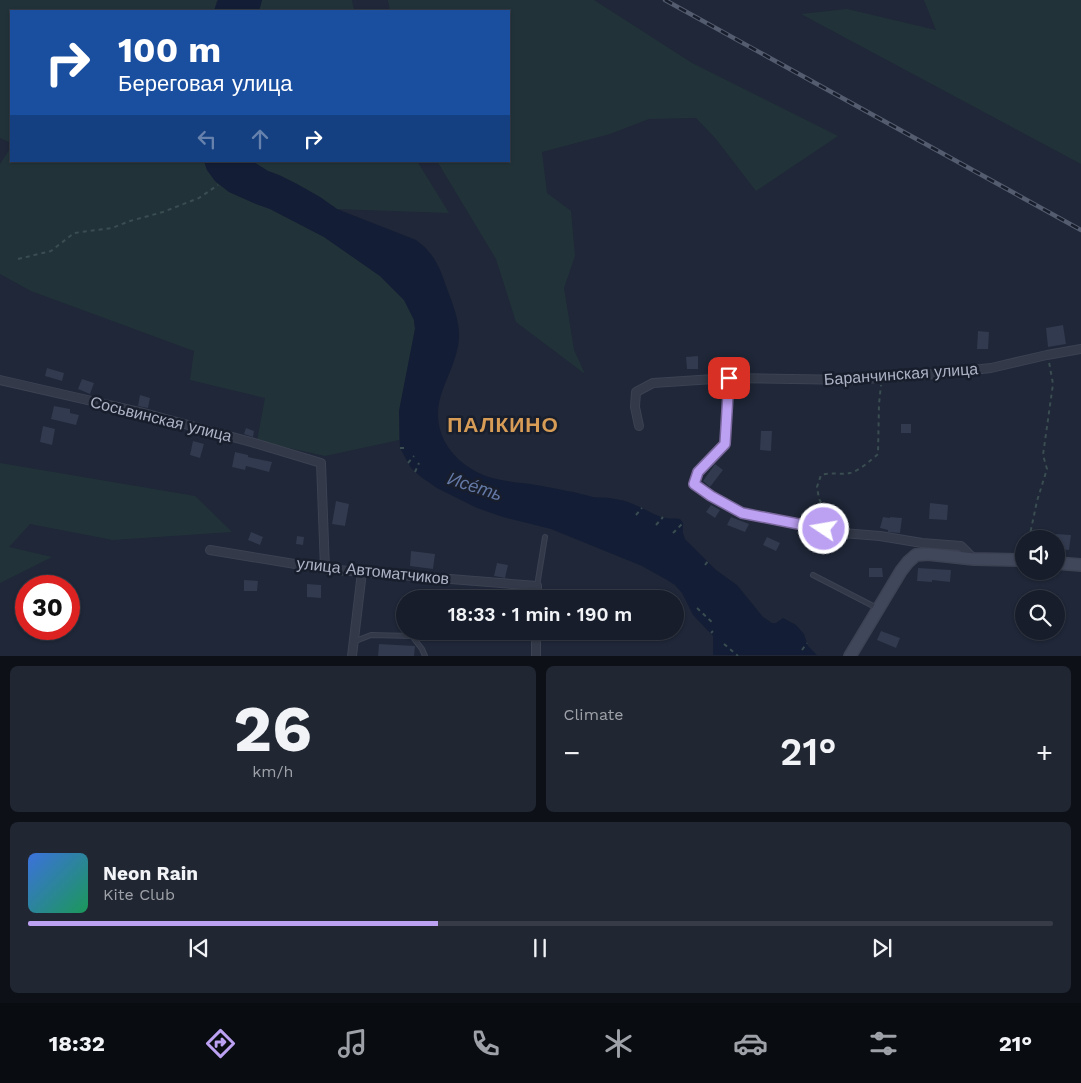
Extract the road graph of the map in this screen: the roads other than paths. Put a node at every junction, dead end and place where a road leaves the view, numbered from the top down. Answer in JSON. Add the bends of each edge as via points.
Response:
{"nodes":[{"id":1,"x":1081,"y":349,"type":"edge"},
{"id":2,"x":729,"y":378,"type":"junction"},
{"id":3,"x":0,"y":380,"type":"edge"},
{"id":4,"x":639,"y":426,"type":"dead end"},
{"id":5,"x":545,"y":537,"type":"dead end"},
{"id":6,"x":210,"y":550,"type":"dead end"},
{"id":7,"x":974,"y":559,"type":"junction"},
{"id":8,"x":1015,"y":560,"type":"edge"},
{"id":9,"x":1065,"y":564,"type":"edge"},
{"id":10,"x":1081,"y":565,"type":"edge"},
{"id":11,"x":325,"y":569,"type":"junction"},
{"id":12,"x":362,"y":572,"type":"junction"},
{"id":13,"x":813,"y":575,"type":"dead end"},
{"id":14,"x":537,"y":586,"type":"junction"},
{"id":15,"x":537,"y":590,"type":"edge"},
{"id":16,"x":879,"y":610,"type":"junction"},
{"id":17,"x":536,"y":640,"type":"edge"},
{"id":18,"x":354,"y":642,"type":"junction"},
{"id":19,"x":352,"y":656,"type":"edge"},
{"id":20,"x":425,"y":656,"type":"edge"},
{"id":21,"x":536,"y":656,"type":"edge"},
{"id":22,"x":850,"y":656,"type":"edge"}],
"edges":[{"from":1,"to":2,"type":"street","name":"Баранчинская улица","via":[[991,368],[882,378]]},
{"from":2,"to":4,"type":"street","name":"Баранчинская улица","via":[[653,383],[636,392]]},
{"from":2,"to":7,"type":"street","via":[[725,444],[698,472],[694,484],[742,513],[842,533],[961,546]]},
{"from":3,"to":11,"type":"street","name":"Сосьвинская улица","via":[[149,414],[321,463]]},
{"from":5,"to":14,"type":"lane"},
{"from":6,"to":11,"type":"street","name":"улица Автоматчиков"},
{"from":7,"to":8,"type":"street"},
{"from":7,"to":16,"type":"street","via":[[928,554],[916,556],[901,571]]},
{"from":9,"to":10,"type":"street"},
{"from":11,"to":12,"type":"street","name":"улица Автоматчиков"},
{"from":12,"to":14,"type":"street","name":"улица Автоматчиков"},
{"from":12,"to":18,"type":"street"},
{"from":13,"to":16,"type":"lane"},
{"from":14,"to":15,"type":"street"},
{"from":16,"to":22,"type":"street"},
{"from":17,"to":21,"type":"street"},
{"from":18,"to":19,"type":"street"},
{"from":18,"to":20,"type":"lane","via":[[371,636],[412,636]]}]}
